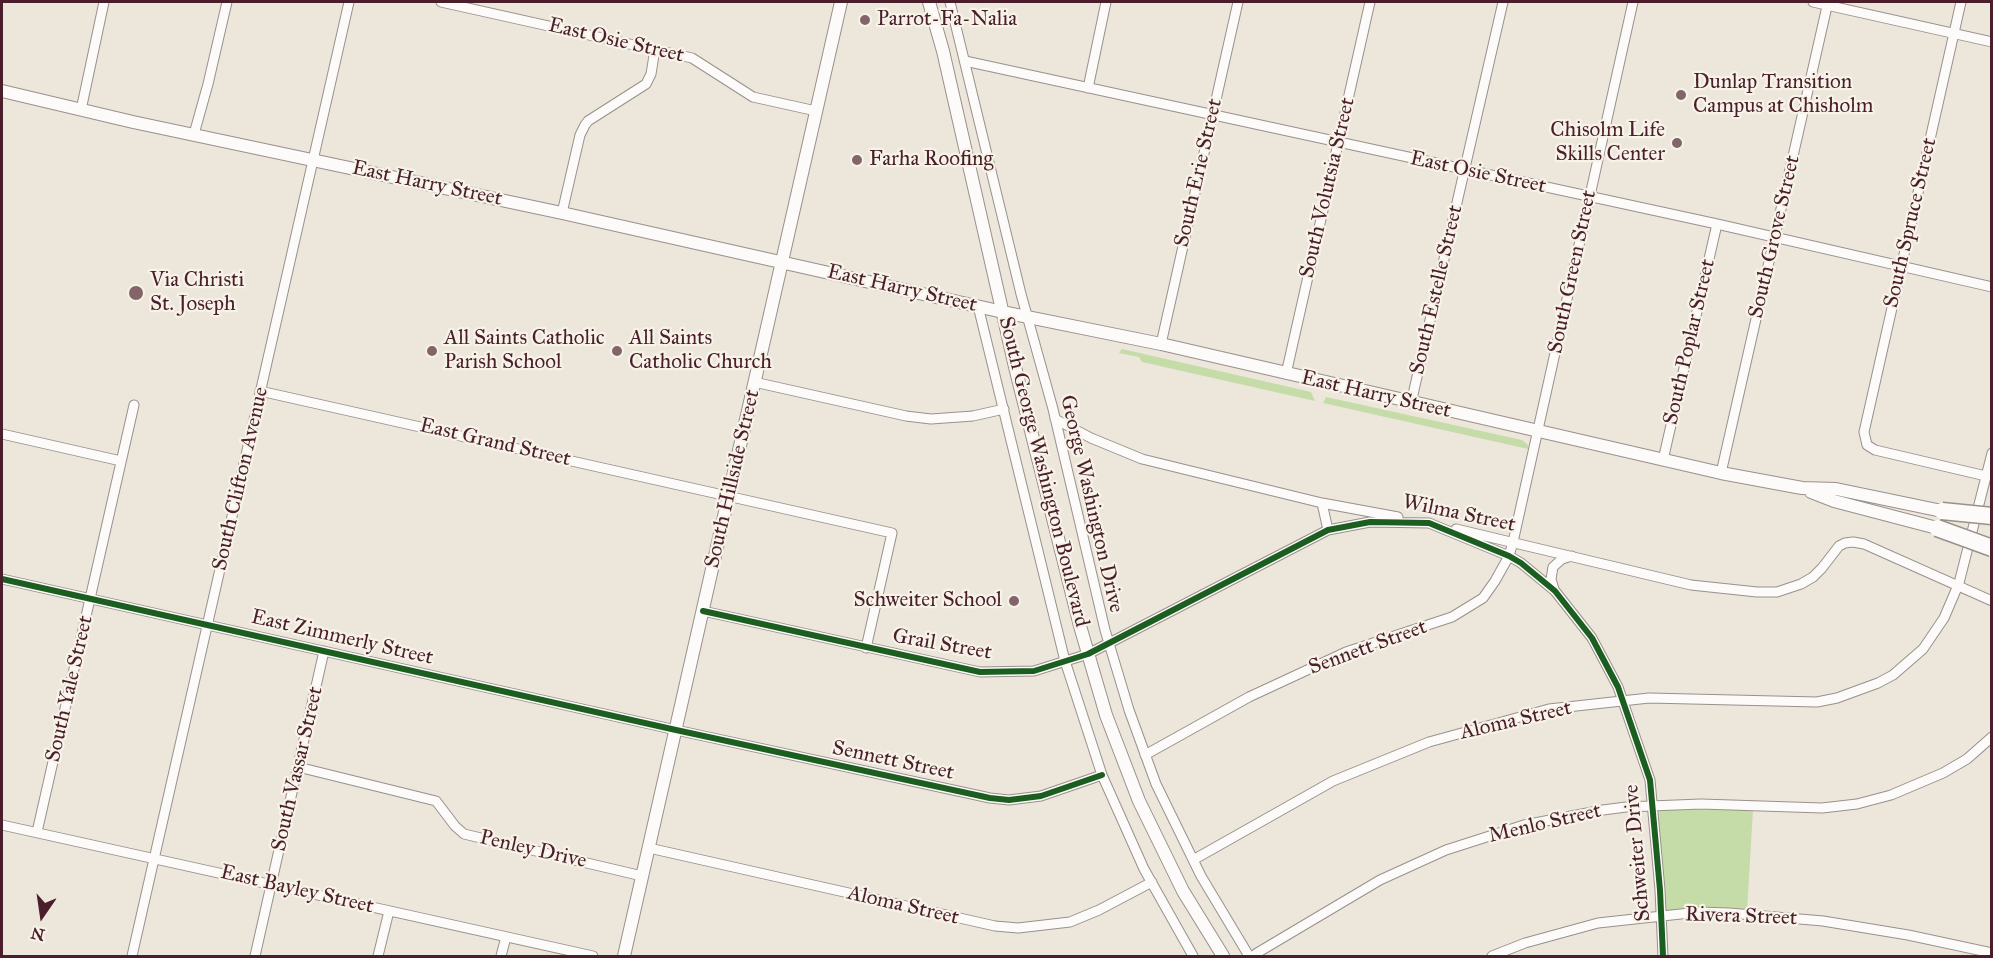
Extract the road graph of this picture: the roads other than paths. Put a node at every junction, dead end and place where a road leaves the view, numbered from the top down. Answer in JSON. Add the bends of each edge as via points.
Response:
{"nodes":[{"id":1,"x":104,"y":2,"type":"edge"},
{"id":2,"x":227,"y":2,"type":"edge"},
{"id":3,"x":349,"y":2,"type":"edge"},
{"id":4,"x":441,"y":2,"type":"edge"},
{"id":5,"x":841,"y":2,"type":"edge"},
{"id":6,"x":929,"y":2,"type":"edge"},
{"id":7,"x":950,"y":2,"type":"edge"},
{"id":8,"x":1106,"y":2,"type":"edge"},
{"id":9,"x":1238,"y":2,"type":"edge"},
{"id":10,"x":1370,"y":2,"type":"edge"},
{"id":11,"x":1503,"y":2,"type":"edge"},
{"id":12,"x":1633,"y":2,"type":"edge"},
{"id":13,"x":1813,"y":2,"type":"edge"},
{"id":14,"x":1961,"y":2,"type":"edge"},
{"id":15,"x":1828,"y":3,"type":"edge"},
{"id":16,"x":1954,"y":33,"type":"junction"},
{"id":17,"x":1992,"y":42,"type":"edge"},
{"id":18,"x":655,"y":49,"type":"junction"},
{"id":19,"x":965,"y":62,"type":"junction"},
{"id":20,"x":1088,"y":87,"type":"junction"},
{"id":21,"x":2,"y":91,"type":"edge"},
{"id":22,"x":81,"y":110,"type":"junction"},
{"id":23,"x":816,"y":111,"type":"junction"},
{"id":24,"x":1213,"y":114,"type":"junction"},
{"id":25,"x":194,"y":134,"type":"junction"},
{"id":26,"x":1338,"y":142,"type":"junction"},
{"id":27,"x":313,"y":159,"type":"junction"},
{"id":28,"x":1464,"y":170,"type":"junction"},
{"id":29,"x":1589,"y":197,"type":"junction"},
{"id":30,"x":562,"y":213,"type":"junction"},
{"id":31,"x":1717,"y":224,"type":"junction"},
{"id":32,"x":1775,"y":238,"type":"junction"},
{"id":33,"x":781,"y":262,"type":"junction"},
{"id":34,"x":1901,"y":267,"type":"junction"},
{"id":35,"x":1992,"y":287,"type":"edge"},
{"id":36,"x":978,"y":306,"type":"junction"},
{"id":37,"x":1003,"y":312,"type":"junction"},
{"id":38,"x":1028,"y":318,"type":"junction"},
{"id":39,"x":1161,"y":344,"type":"junction"},
{"id":40,"x":1286,"y":374,"type":"junction"},
{"id":41,"x":754,"y":382,"type":"junction"},
{"id":42,"x":261,"y":391,"type":"junction"},
{"id":43,"x":1411,"y":403,"type":"junction"},
{"id":44,"x":134,"y":405,"type":"dead end"},
{"id":45,"x":1004,"y":409,"type":"junction"},
{"id":46,"x":1055,"y":418,"type":"junction"},
{"id":47,"x":1538,"y":432,"type":"junction"},
{"id":48,"x":2,"y":434,"type":"edge"},
{"id":49,"x":1992,"y":453,"type":"edge"},
{"id":50,"x":1663,"y":460,"type":"junction"},
{"id":51,"x":121,"y":461,"type":"junction"},
{"id":52,"x":1721,"y":473,"type":"junction"},
{"id":53,"x":1986,"y":476,"type":"junction"},
{"id":54,"x":1802,"y":488,"type":"junction"},
{"id":55,"x":729,"y":495,"type":"junction"},
{"id":56,"x":1322,"y":503,"type":"junction"},
{"id":57,"x":1942,"y":511,"type":"joint"},
{"id":58,"x":1992,"y":516,"type":"edge"},
{"id":59,"x":1429,"y":523,"type":"junction"},
{"id":60,"x":1937,"y":528,"type":"joint"},
{"id":61,"x":1328,"y":530,"type":"junction"},
{"id":62,"x":1513,"y":542,"type":"junction"},
{"id":63,"x":1992,"y":548,"type":"edge"},
{"id":64,"x":1509,"y":556,"type":"junction"},
{"id":65,"x":1572,"y":556,"type":"junction"},
{"id":66,"x":2,"y":579,"type":"edge"},
{"id":67,"x":1958,"y":585,"type":"junction"},
{"id":68,"x":1555,"y":591,"type":"junction"},
{"id":69,"x":90,"y":599,"type":"junction"},
{"id":70,"x":1992,"y":601,"type":"edge"},
{"id":71,"x":703,"y":611,"type":"junction"},
{"id":72,"x":208,"y":625,"type":"junction"},
{"id":73,"x":1109,"y":644,"type":"junction"},
{"id":74,"x":866,"y":648,"type":"junction"},
{"id":75,"x":324,"y":651,"type":"junction"},
{"id":76,"x":1088,"y":654,"type":"junction"},
{"id":77,"x":1065,"y":661,"type":"junction"},
{"id":78,"x":1623,"y":701,"type":"junction"},
{"id":79,"x":676,"y":730,"type":"junction"},
{"id":80,"x":1992,"y":737,"type":"edge"},
{"id":81,"x":1145,"y":755,"type":"junction"},
{"id":82,"x":298,"y":767,"type":"junction"},
{"id":83,"x":1102,"y":775,"type":"junction"},
{"id":84,"x":1653,"y":807,"type":"junction"},
{"id":85,"x":2,"y":825,"type":"edge"},
{"id":86,"x":37,"y":832,"type":"junction"},
{"id":87,"x":649,"y":848,"type":"junction"},
{"id":88,"x":155,"y":858,"type":"junction"},
{"id":89,"x":1193,"y":860,"type":"junction"},
{"id":90,"x":642,"y":876,"type":"junction"},
{"id":91,"x":1152,"y":882,"type":"junction"},
{"id":92,"x":272,"y":884,"type":"junction"},
{"id":93,"x":389,"y":910,"type":"junction"},
{"id":94,"x":1661,"y":916,"type":"junction"},
{"id":95,"x":506,"y":937,"type":"junction"},
{"id":96,"x":1992,"y":953,"type":"edge"},
{"id":97,"x":132,"y":957,"type":"edge"},
{"id":98,"x":255,"y":957,"type":"edge"},
{"id":99,"x":378,"y":957,"type":"edge"},
{"id":100,"x":501,"y":957,"type":"edge"},
{"id":101,"x":593,"y":957,"type":"edge"},
{"id":102,"x":624,"y":957,"type":"edge"},
{"id":103,"x":1193,"y":957,"type":"edge"},
{"id":104,"x":1223,"y":957,"type":"edge"},
{"id":105,"x":1251,"y":957,"type":"edge"},
{"id":106,"x":1492,"y":957,"type":"edge"},
{"id":107,"x":1663,"y":957,"type":"edge"}],
"edges":[{"from":1,"to":22,"type":"street"},
{"from":2,"to":25,"type":"street"},
{"from":3,"to":27,"type":"street","name":"South Clifton Avenue"},
{"from":4,"to":18,"type":"street","name":"East Osie Street"},
{"from":5,"to":23,"type":"main road","name":"South Hillside Street"},
{"from":6,"to":37,"type":"main road","name":"South George Washington Boulevard"},
{"from":7,"to":19,"type":"street","name":"George Washington Drive"},
{"from":8,"to":20,"type":"street"},
{"from":9,"to":24,"type":"street","name":"South Erie Street"},
{"from":10,"to":26,"type":"street","name":"South Volutsia Street"},
{"from":11,"to":28,"type":"street","name":"South Estelle Street"},
{"from":12,"to":29,"type":"street","name":"South Green Street"},
{"from":13,"to":15,"type":"street"},
{"from":14,"to":16,"type":"street","name":"South Spruce Street"},
{"from":15,"to":16,"type":"street"},
{"from":15,"to":32,"type":"street","name":"South Grove Street"},
{"from":16,"to":17,"type":"street"},
{"from":16,"to":34,"type":"street","name":"South Spruce Street"},
{"from":18,"to":23,"type":"street","name":"East Osie Street","via":[[692,58],[753,97]]},
{"from":18,"to":30,"type":"street","via":[[646,84],[585,125]]},
{"from":19,"to":20,"type":"street","name":"East Osie Street"},
{"from":19,"to":38,"type":"street","name":"George Washington Drive"},
{"from":20,"to":24,"type":"street","name":"East Osie Street"},
{"from":21,"to":22,"type":"main road","name":"East Harry Street"},
{"from":22,"to":25,"type":"main road","name":"East Harry Street"},
{"from":23,"to":33,"type":"main road","name":"South Hillside Street"},
{"from":24,"to":26,"type":"street","name":"East Osie Street"},
{"from":24,"to":39,"type":"street","name":"South Erie Street"},
{"from":25,"to":27,"type":"main road","name":"East Harry Street"},
{"from":26,"to":28,"type":"street","name":"East Osie Street"},
{"from":26,"to":40,"type":"street","name":"South Volutsia Street"},
{"from":27,"to":30,"type":"main road","name":"East Harry Street"},
{"from":27,"to":42,"type":"street","name":"South Clifton Avenue"},
{"from":28,"to":29,"type":"street","name":"East Osie Street"},
{"from":28,"to":43,"type":"street","name":"South Estelle Street"},
{"from":29,"to":31,"type":"street","name":"East Osie Street"},
{"from":29,"to":47,"type":"street","name":"South Green Street"},
{"from":30,"to":33,"type":"main road","name":"East Harry Street"},
{"from":31,"to":32,"type":"street","name":"East Osie Street"},
{"from":31,"to":50,"type":"street","name":"South Poplar Street"},
{"from":32,"to":34,"type":"street","name":"East Osie Street"},
{"from":32,"to":52,"type":"street","name":"South Grove Street"},
{"from":33,"to":36,"type":"main road","name":"East Harry Street"},
{"from":33,"to":41,"type":"main road","name":"South Hillside Street"},
{"from":34,"to":35,"type":"street","name":"East Osie Street"},
{"from":34,"to":53,"type":"street","name":"South Spruce Street","via":[[1864,432],[1867,445]]},
{"from":36,"to":37,"type":"main road","name":"East Harry Street"},
{"from":36,"to":45,"type":"street"},
{"from":37,"to":38,"type":"main road","name":"East Harry Street"},
{"from":37,"to":76,"type":"main road","name":"South George Washington Boulevard"},
{"from":38,"to":39,"type":"main road","name":"East Harry Street"},
{"from":38,"to":46,"type":"street","name":"George Washington Drive"},
{"from":39,"to":40,"type":"main road","name":"East Harry Street"},
{"from":40,"to":43,"type":"main road","name":"East Harry Street"},
{"from":41,"to":45,"type":"street","via":[[932,419]]},
{"from":41,"to":55,"type":"main road","name":"South Hillside Street"},
{"from":42,"to":55,"type":"street","name":"East Grand Street"},
{"from":42,"to":72,"type":"street","name":"South Clifton Avenue"},
{"from":43,"to":47,"type":"main road","name":"East Harry Street"},
{"from":44,"to":51,"type":"street","name":"South Yale Street"},
{"from":45,"to":77,"type":"street"},
{"from":46,"to":56,"type":"street","name":"Wilma Street","via":[[1142,459]]},
{"from":46,"to":73,"type":"street","name":"George Washington Drive"},
{"from":47,"to":50,"type":"main road","name":"East Harry Street"},
{"from":47,"to":62,"type":"street","name":"South Green Street"},
{"from":48,"to":51,"type":"street"},
{"from":49,"to":53,"type":"street","name":"Aloma Street"},
{"from":50,"to":52,"type":"main road","name":"East Harry Street"},
{"from":51,"to":69,"type":"street","name":"South Yale Street"},
{"from":52,"to":54,"type":"main road","name":"East Harry Street"},
{"from":53,"to":67,"type":"street","name":"Aloma Street"},
{"from":54,"to":57,"type":"main road","name":"East Harry Street","via":[[1836,489]]},
{"from":54,"to":60,"type":"main road","name":"East Harry Street","via":[[1834,501]]},
{"from":55,"to":71,"type":"main road","name":"South Hillside Street"},
{"from":55,"to":74,"type":"street","name":"East Grand Street","via":[[892,533]]},
{"from":56,"to":59,"type":"street","name":"Wilma Street"},
{"from":56,"to":61,"type":"street"},
{"from":57,"to":58,"type":"highway","bridge":true},
{"from":59,"to":61,"type":"street","name":"Grail Street","via":[[1370,522]]},
{"from":59,"to":62,"type":"street","name":"Wilma Street"},
{"from":59,"to":64,"type":"street","name":"Schweiter Drive"},
{"from":60,"to":63,"type":"highway","bridge":true},
{"from":61,"to":73,"type":"street","name":"Grail Street"},
{"from":62,"to":64,"type":"street","name":"Sennett Street"},
{"from":62,"to":65,"type":"street","name":"Wilma Street"},
{"from":64,"to":68,"type":"street","name":"Schweiter Drive"},
{"from":64,"to":81,"type":"street","name":"Sennett Street","via":[[1483,598],[1452,617],[1346,652],[1249,697]]},
{"from":65,"to":67,"type":"street","name":"Wilma Street","via":[[1691,585],[1777,592],[1813,577],[1839,546],[1848,542],[1864,544]]},
{"from":65,"to":68,"type":"street","via":[[1553,567]]},
{"from":66,"to":69,"type":"street","name":"East Zimmerly Street"},
{"from":67,"to":70,"type":"street"},
{"from":67,"to":78,"type":"street","name":"Aloma Street","via":[[1944,618],[1923,649],[1893,675],[1857,691],[1817,702],[1648,698]]},
{"from":68,"to":78,"type":"street","name":"Schweiter Drive","via":[[1592,638]]},
{"from":69,"to":72,"type":"street","name":"East Zimmerly Street"},
{"from":69,"to":86,"type":"street","name":"South Yale Street"},
{"from":71,"to":74,"type":"street","name":"Grail Street"},
{"from":71,"to":79,"type":"main road","name":"South Hillside Street"},
{"from":72,"to":75,"type":"street","name":"East Zimmerly Street"},
{"from":72,"to":88,"type":"street","name":"South Clifton Avenue"},
{"from":73,"to":76,"type":"street","name":"Grail Street"},
{"from":73,"to":81,"type":"street","name":"George Washington Drive"},
{"from":74,"to":77,"type":"street","name":"Grail Street","via":[[980,672],[1034,671]]},
{"from":75,"to":79,"type":"street","name":"East Zimmerly Street"},
{"from":75,"to":82,"type":"street","name":"South Vassar Street"},
{"from":76,"to":77,"type":"street","name":"Grail Street"},
{"from":76,"to":104,"type":"main road","name":"South George Washington Boulevard","via":[[1139,801],[1183,891]]},
{"from":77,"to":83,"type":"street"},
{"from":78,"to":84,"type":"street","name":"Schweiter Drive","via":[[1650,780]]},
{"from":78,"to":89,"type":"street","name":"Aloma Street","via":[[1549,709],[1428,742],[1333,781]]},
{"from":79,"to":83,"type":"street","name":"Sennett Street","via":[[1010,800],[1041,796]]},
{"from":79,"to":87,"type":"main road","name":"South Hillside Street"},
{"from":80,"to":84,"type":"street","name":"Menlo Street","via":[[1967,759],[1935,777],[1857,804],[1822,808],[1701,804]]},
{"from":81,"to":89,"type":"street","name":"George Washington Drive"},
{"from":82,"to":90,"type":"street","name":"Penley Drive","via":[[436,801],[464,834]]},
{"from":82,"to":92,"type":"street","name":"South Vassar Street"},
{"from":83,"to":91,"type":"street"},
{"from":84,"to":94,"type":"street","name":"Schweiter Drive"},
{"from":84,"to":105,"type":"street","name":"Menlo Street","via":[[1603,810],[1524,825],[1446,850],[1380,880]]},
{"from":85,"to":86,"type":"street","name":"East Bayley Street"},
{"from":86,"to":88,"type":"street","name":"East Bayley Street"},
{"from":87,"to":90,"type":"main road","name":"South Hillside Street"},
{"from":87,"to":91,"type":"street","name":"Aloma Street","via":[[1018,928],[1070,922]]},
{"from":88,"to":92,"type":"street","name":"East Bayley Street"},
{"from":88,"to":97,"type":"street","name":"South Clifton Avenue"},
{"from":89,"to":105,"type":"street","name":"George Washington Drive"},
{"from":90,"to":102,"type":"main road","name":"South Hillside Street"},
{"from":91,"to":103,"type":"street"},
{"from":92,"to":93,"type":"street","name":"East Bayley Street"},
{"from":92,"to":98,"type":"street","name":"South Vassar Street"},
{"from":93,"to":95,"type":"street","name":"East Bayley Street"},
{"from":93,"to":99,"type":"street"},
{"from":94,"to":96,"type":"street","name":"Rivera Street","via":[[1699,912],[1823,921]]},
{"from":94,"to":106,"type":"street","name":"Rivera Street","via":[[1598,923],[1525,943]]},
{"from":94,"to":107,"type":"street","name":"Schweiter Drive"},
{"from":95,"to":100,"type":"street"},
{"from":95,"to":101,"type":"street","name":"East Bayley Street"}]}
